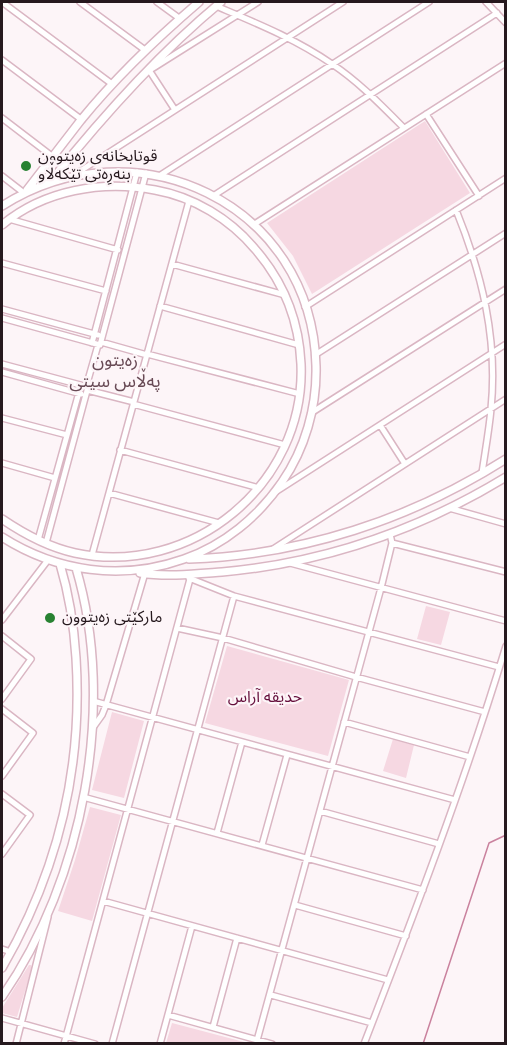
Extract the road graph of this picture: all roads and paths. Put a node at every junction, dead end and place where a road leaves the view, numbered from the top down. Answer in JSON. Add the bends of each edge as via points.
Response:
{"nodes":[{"id":1,"x":2,"y":2,"type":"edge"},
{"id":2,"x":80,"y":2,"type":"edge"},
{"id":3,"x":157,"y":2,"type":"edge"},
{"id":4,"x":199,"y":2,"type":"edge"},
{"id":5,"x":258,"y":2,"type":"edge"},
{"id":6,"x":343,"y":2,"type":"edge"},
{"id":7,"x":429,"y":2,"type":"edge"},
{"id":8,"x":486,"y":2,"type":"edge"},
{"id":9,"x":219,"y":4,"type":"edge"},
{"id":10,"x":497,"y":13,"type":"junction"},
{"id":11,"x":237,"y":15,"type":"junction"},
{"id":12,"x":179,"y":18,"type":"junction"},
{"id":13,"x":506,"y":23,"type":"edge"},
{"id":14,"x":288,"y":37,"type":"junction"},
{"id":15,"x":145,"y":50,"type":"junction"},
{"id":16,"x":2,"y":60,"type":"edge"},
{"id":17,"x":506,"y":63,"type":"edge"},
{"id":18,"x":332,"y":64,"type":"junction"},
{"id":19,"x":149,"y":70,"type":"junction"},
{"id":20,"x":112,"y":84,"type":"junction"},
{"id":21,"x":371,"y":94,"type":"junction"},
{"id":22,"x":102,"y":96,"type":"junction"},
{"id":23,"x":113,"y":105,"type":"junction"},
{"id":24,"x":175,"y":110,"type":"junction"},
{"id":25,"x":426,"y":114,"type":"junction"},
{"id":26,"x":2,"y":118,"type":"edge"},
{"id":27,"x":82,"y":120,"type":"junction"},
{"id":28,"x":404,"y":128,"type":"junction"},
{"id":29,"x":53,"y":157,"type":"junction"},
{"id":30,"x":137,"y":172,"type":"junction"},
{"id":31,"x":146,"y":173,"type":"junction"},
{"id":32,"x":74,"y":175,"type":"junction"},
{"id":33,"x":2,"y":176,"type":"edge"},
{"id":34,"x":159,"y":176,"type":"junction"},
{"id":35,"x":506,"y":178,"type":"edge"},
{"id":36,"x":50,"y":182,"type":"junction"},
{"id":37,"x":135,"y":187,"type":"junction"},
{"id":38,"x":143,"y":188,"type":"junction"},
{"id":39,"x":24,"y":193,"type":"junction"},
{"id":40,"x":213,"y":196,"type":"junction"},
{"id":41,"x":479,"y":196,"type":"junction"},
{"id":42,"x":189,"y":201,"type":"junction"},
{"id":43,"x":2,"y":206,"type":"edge"},
{"id":44,"x":456,"y":210,"type":"junction"},
{"id":45,"x":9,"y":219,"type":"junction"},
{"id":46,"x":2,"y":225,"type":"edge"},
{"id":47,"x":253,"y":225,"type":"junction"},
{"id":48,"x":506,"y":233,"type":"edge"},
{"id":49,"x":118,"y":250,"type":"junction"},
{"id":50,"x":473,"y":254,"type":"junction"},
{"id":51,"x":2,"y":263,"type":"edge"},
{"id":52,"x":172,"y":264,"type":"junction"},
{"id":53,"x":506,"y":289,"type":"edge"},
{"id":54,"x":106,"y":291,"type":"junction"},
{"id":55,"x":285,"y":295,"type":"junction"},
{"id":56,"x":486,"y":302,"type":"junction"},
{"id":57,"x":160,"y":306,"type":"junction"},
{"id":58,"x":306,"y":307,"type":"junction"},
{"id":59,"x":2,"y":309,"type":"edge"},
{"id":60,"x":2,"y":318,"type":"edge"},
{"id":61,"x":94,"y":334,"type":"junction"},
{"id":62,"x":98,"y":342,"type":"junction"},
{"id":63,"x":506,"y":344,"type":"edge"},
{"id":64,"x":299,"y":345,"type":"junction"},
{"id":65,"x":491,"y":353,"type":"junction"},
{"id":66,"x":147,"y":355,"type":"junction"},
{"id":67,"x":315,"y":355,"type":"junction"},
{"id":68,"x":2,"y":364,"type":"edge"},
{"id":69,"x":2,"y":372,"type":"edge"},
{"id":70,"x":85,"y":389,"type":"junction"},
{"id":71,"x":78,"y":393,"type":"junction"},
{"id":72,"x":300,"y":394,"type":"junction"},
{"id":73,"x":506,"y":399,"type":"edge"},
{"id":74,"x":133,"y":403,"type":"junction"},
{"id":75,"x":491,"y":408,"type":"junction"},
{"id":76,"x":311,"y":413,"type":"junction"},
{"id":77,"x":2,"y":418,"type":"edge"},
{"id":78,"x":380,"y":425,"type":"junction"},
{"id":79,"x":67,"y":435,"type":"junction"},
{"id":80,"x":285,"y":445,"type":"junction"},
{"id":81,"x":120,"y":450,"type":"junction"},
{"id":82,"x":506,"y":459,"type":"edge"},
{"id":83,"x":2,"y":463,"type":"edge"},
{"id":84,"x":405,"y":464,"type":"junction"},
{"id":85,"x":482,"y":473,"type":"junction"},
{"id":86,"x":505,"y":477,"type":"edge"},
{"id":87,"x":55,"y":478,"type":"junction"},
{"id":88,"x":260,"y":488,"type":"junction"},
{"id":89,"x":275,"y":492,"type":"junction"},
{"id":90,"x":109,"y":493,"type":"junction"},
{"id":91,"x":249,"y":499,"type":"junction"},
{"id":92,"x":428,"y":502,"type":"junction"},
{"id":93,"x":449,"y":508,"type":"junction"},
{"id":94,"x":261,"y":509,"type":"junction"},
{"id":95,"x":435,"y":515,"type":"junction"},
{"id":96,"x":2,"y":519,"type":"edge"},
{"id":97,"x":221,"y":524,"type":"junction"},
{"id":98,"x":506,"y":524,"type":"edge"},
{"id":99,"x":390,"y":534,"type":"junction"},
{"id":100,"x":3,"y":540,"type":"edge"},
{"id":101,"x":38,"y":540,"type":"junction"},
{"id":102,"x":46,"y":543,"type":"junction"},
{"id":103,"x":392,"y":543,"type":"junction"},
{"id":104,"x":268,"y":552,"type":"junction"},
{"id":105,"x":92,"y":555,"type":"junction"},
{"id":106,"x":48,"y":560,"type":"junction"},
{"id":107,"x":183,"y":560,"type":"junction"},
{"id":108,"x":289,"y":562,"type":"junction"},
{"id":109,"x":60,"y":564,"type":"junction"},
{"id":110,"x":76,"y":568,"type":"junction"},
{"id":111,"x":128,"y":571,"type":"junction"},
{"id":112,"x":506,"y":572,"type":"edge"},
{"id":113,"x":145,"y":573,"type":"junction"},
{"id":114,"x":182,"y":575,"type":"junction"},
{"id":115,"x":190,"y":579,"type":"junction"},
{"id":116,"x":381,"y":588,"type":"junction"},
{"id":117,"x":234,"y":596,"type":"junction"},
{"id":118,"x":2,"y":620,"type":"edge"},
{"id":119,"x":506,"y":621,"type":"edge"},
{"id":120,"x":177,"y":628,"type":"junction"},
{"id":121,"x":368,"y":632,"type":"junction"},
{"id":122,"x":2,"y":636,"type":"edge"},
{"id":123,"x":223,"y":638,"type":"junction"},
{"id":124,"x":506,"y":646,"type":"edge"},
{"id":125,"x":499,"y":667,"type":"junction"},
{"id":126,"x":356,"y":677,"type":"junction"},
{"id":127,"x":2,"y":699,"type":"edge"},
{"id":128,"x":93,"y":701,"type":"junction"},
{"id":129,"x":106,"y":705,"type":"junction"},
{"id":130,"x":2,"y":709,"type":"edge"},
{"id":131,"x":485,"y":712,"type":"junction"},
{"id":132,"x":154,"y":717,"type":"junction"},
{"id":133,"x":344,"y":722,"type":"junction"},
{"id":134,"x":92,"y":729,"type":"junction"},
{"id":135,"x":199,"y":730,"type":"junction"},
{"id":136,"x":242,"y":742,"type":"junction"},
{"id":137,"x":76,"y":746,"type":"junction"},
{"id":138,"x":90,"y":748,"type":"junction"},
{"id":139,"x":287,"y":755,"type":"junction"},
{"id":140,"x":470,"y":757,"type":"junction"},
{"id":141,"x":332,"y":767,"type":"junction"},
{"id":142,"x":2,"y":776,"type":"edge"},
{"id":143,"x":2,"y":794,"type":"edge"},
{"id":144,"x":83,"y":797,"type":"junction"},
{"id":145,"x":455,"y":800,"type":"junction"},
{"id":146,"x":128,"y":809,"type":"junction"},
{"id":147,"x":320,"y":811,"type":"junction"},
{"id":148,"x":173,"y":822,"type":"junction"},
{"id":149,"x":217,"y":833,"type":"junction"},
{"id":150,"x":439,"y":844,"type":"junction"},
{"id":151,"x":262,"y":845,"type":"junction"},
{"id":152,"x":2,"y":854,"type":"edge"},
{"id":153,"x":307,"y":858,"type":"junction"},
{"id":154,"x":423,"y":890,"type":"junction"},
{"id":155,"x":103,"y":901,"type":"junction"},
{"id":156,"x":295,"y":905,"type":"junction"},
{"id":157,"x":50,"y":910,"type":"junction"},
{"id":158,"x":148,"y":913,"type":"junction"},
{"id":159,"x":192,"y":926,"type":"junction"},
{"id":160,"x":406,"y":936,"type":"junction"},
{"id":161,"x":237,"y":938,"type":"junction"},
{"id":162,"x":2,"y":949,"type":"edge"},
{"id":163,"x":282,"y":950,"type":"junction"},
{"id":164,"x":11,"y":952,"type":"junction"},
{"id":165,"x":2,"y":968,"type":"edge"},
{"id":166,"x":388,"y":980,"type":"junction"},
{"id":167,"x":271,"y":995,"type":"junction"},
{"id":168,"x":2,"y":997,"type":"edge"},
{"id":169,"x":168,"y":1015,"type":"junction"},
{"id":170,"x":2,"y":1018,"type":"edge"},
{"id":171,"x":372,"y":1023,"type":"junction"},
{"id":172,"x":21,"y":1024,"type":"junction"},
{"id":173,"x":213,"y":1027,"type":"junction"},
{"id":174,"x":66,"y":1035,"type":"junction"},
{"id":175,"x":257,"y":1042,"type":"edge"},
{"id":176,"x":16,"y":1044,"type":"edge"},
{"id":177,"x":64,"y":1044,"type":"edge"},
{"id":178,"x":95,"y":1044,"type":"edge"},
{"id":179,"x":112,"y":1044,"type":"edge"},
{"id":180,"x":160,"y":1044,"type":"edge"},
{"id":181,"x":272,"y":1044,"type":"edge"},
{"id":182,"x":364,"y":1044,"type":"edge"}],
"edges":[{"from":1,"to":20,"type":"street"},
{"from":2,"to":15,"type":"street"},
{"from":3,"to":12,"type":"street"},
{"from":4,"to":12,"type":"street"},
{"from":5,"to":11,"type":"street"},
{"from":6,"to":14,"type":"street"},
{"from":7,"to":18,"type":"street"},
{"from":8,"to":10,"type":"street"},
{"from":9,"to":11,"type":"street"},
{"from":9,"to":19,"type":"street"},
{"from":10,"to":13,"type":"street"},
{"from":10,"to":21,"type":"street"},
{"from":11,"to":14,"type":"street"},
{"from":11,"to":19,"type":"street"},
{"from":12,"to":15,"type":"street"},
{"from":14,"to":18,"type":"street"},
{"from":14,"to":24,"type":"street"},
{"from":15,"to":20,"type":"street"},
{"from":16,"to":27,"type":"street"},
{"from":17,"to":25,"type":"street"},
{"from":18,"to":21,"type":"street"},
{"from":18,"to":34,"type":"street"},
{"from":19,"to":23,"type":"street"},
{"from":19,"to":24,"type":"street"},
{"from":20,"to":22,"type":"street"},
{"from":21,"to":28,"type":"street"},
{"from":21,"to":40,"type":"street"},
{"from":22,"to":23,"type":"street"},
{"from":22,"to":27,"type":"street"},
{"from":23,"to":36,"type":"street"},
{"from":24,"to":32,"type":"street"},
{"from":25,"to":28,"type":"street"},
{"from":25,"to":41,"type":"street"},
{"from":26,"to":29,"type":"street"},
{"from":27,"to":29,"type":"street"},
{"from":28,"to":47,"type":"street"},
{"from":29,"to":39,"type":"street"},
{"from":30,"to":31,"type":"street"},
{"from":30,"to":32,"type":"street"},
{"from":30,"to":37,"type":"street"},
{"from":31,"to":34,"type":"street"},
{"from":31,"to":38,"type":"street"},
{"from":32,"to":36,"type":"street"},
{"from":33,"to":39,"type":"street"},
{"from":34,"to":40,"type":"street"},
{"from":35,"to":41,"type":"street"},
{"from":36,"to":39,"type":"street"},
{"from":37,"to":38,"type":"street"},
{"from":37,"to":45,"type":"street","via":[[100,186],[60,194]]},
{"from":37,"to":49,"type":"street"},
{"from":38,"to":42,"type":"street"},
{"from":38,"to":62,"type":"street"},
{"from":39,"to":43,"type":"street"},
{"from":40,"to":47,"type":"street"},
{"from":41,"to":44,"type":"street"},
{"from":42,"to":52,"type":"street"},
{"from":42,"to":55,"type":"street","via":[[217,216],[249,242]]},
{"from":44,"to":50,"type":"street"},
{"from":44,"to":58,"type":"street"},
{"from":45,"to":46,"type":"street"},
{"from":45,"to":49,"type":"street"},
{"from":47,"to":58,"type":"street","via":[[290,272]]},
{"from":48,"to":50,"type":"street"},
{"from":49,"to":54,"type":"street"},
{"from":50,"to":56,"type":"street"},
{"from":50,"to":67,"type":"street"},
{"from":51,"to":54,"type":"street"},
{"from":52,"to":55,"type":"street"},
{"from":52,"to":57,"type":"street"},
{"from":53,"to":56,"type":"street"},
{"from":54,"to":61,"type":"street"},
{"from":55,"to":64,"type":"street"},
{"from":56,"to":65,"type":"street"},
{"from":56,"to":76,"type":"street"},
{"from":57,"to":64,"type":"street"},
{"from":57,"to":66,"type":"street"},
{"from":58,"to":67,"type":"street"},
{"from":59,"to":61,"type":"street"},
{"from":60,"to":62,"type":"street"},
{"from":61,"to":62,"type":"street"},
{"from":62,"to":66,"type":"street"},
{"from":62,"to":70,"type":"street"},
{"from":63,"to":65,"type":"street"},
{"from":64,"to":72,"type":"street"},
{"from":65,"to":75,"type":"street"},
{"from":65,"to":78,"type":"street"},
{"from":66,"to":72,"type":"street"},
{"from":66,"to":74,"type":"street"},
{"from":67,"to":76,"type":"street"},
{"from":68,"to":70,"type":"street"},
{"from":69,"to":71,"type":"street"},
{"from":70,"to":71,"type":"street"},
{"from":70,"to":74,"type":"street"},
{"from":70,"to":102,"type":"street"},
{"from":71,"to":79,"type":"street"},
{"from":72,"to":80,"type":"street"},
{"from":73,"to":75,"type":"street"},
{"from":74,"to":80,"type":"street"},
{"from":74,"to":81,"type":"street"},
{"from":75,"to":84,"type":"street"},
{"from":75,"to":85,"type":"street"},
{"from":76,"to":89,"type":"street","via":[[294,461]]},
{"from":77,"to":79,"type":"street"},
{"from":78,"to":84,"type":"street"},
{"from":78,"to":89,"type":"street"},
{"from":79,"to":87,"type":"street"},
{"from":80,"to":88,"type":"street"},
{"from":81,"to":88,"type":"street"},
{"from":81,"to":90,"type":"street"},
{"from":82,"to":85,"type":"street"},
{"from":83,"to":87,"type":"street"},
{"from":84,"to":104,"type":"street"},
{"from":85,"to":92,"type":"street"},
{"from":86,"to":93,"type":"street"},
{"from":87,"to":101,"type":"street"},
{"from":88,"to":91,"type":"street"},
{"from":89,"to":94,"type":"street"},
{"from":90,"to":97,"type":"street"},
{"from":90,"to":105,"type":"street"},
{"from":91,"to":94,"type":"street"},
{"from":91,"to":97,"type":"street"},
{"from":92,"to":95,"type":"street"},
{"from":92,"to":104,"type":"street","via":[[352,532]]},
{"from":93,"to":95,"type":"street"},
{"from":93,"to":98,"type":"street"},
{"from":94,"to":107,"type":"street","via":[[222,540]]},
{"from":95,"to":99,"type":"street"},
{"from":96,"to":101,"type":"street"},
{"from":97,"to":105,"type":"street","via":[[157,552],[116,557]]},
{"from":99,"to":103,"type":"street"},
{"from":99,"to":108,"type":"street"},
{"from":100,"to":106,"type":"street"},
{"from":101,"to":102,"type":"street"},
{"from":102,"to":105,"type":"street"},
{"from":103,"to":112,"type":"street"},
{"from":103,"to":116,"type":"street"},
{"from":104,"to":107,"type":"street"},
{"from":106,"to":109,"type":"street"},
{"from":106,"to":118,"type":"street"},
{"from":107,"to":111,"type":"street"},
{"from":107,"to":114,"type":"street"},
{"from":108,"to":114,"type":"street"},
{"from":108,"to":116,"type":"street"},
{"from":109,"to":110,"type":"street"},
{"from":109,"to":137,"type":"street","via":[[75,643]]},
{"from":110,"to":111,"type":"street"},
{"from":110,"to":128,"type":"street","via":[[90,643]]},
{"from":111,"to":113,"type":"street"},
{"from":113,"to":114,"type":"street"},
{"from":113,"to":129,"type":"street"},
{"from":114,"to":115,"type":"street"},
{"from":115,"to":117,"type":"street"},
{"from":115,"to":120,"type":"street"},
{"from":116,"to":119,"type":"street"},
{"from":116,"to":121,"type":"street"},
{"from":117,"to":121,"type":"street"},
{"from":117,"to":123,"type":"street"},
{"from":120,"to":123,"type":"street"},
{"from":120,"to":132,"type":"street"},
{"from":121,"to":125,"type":"street"},
{"from":121,"to":126,"type":"street"},
{"from":122,"to":127,"type":"street","via":[[32,659]]},
{"from":123,"to":126,"type":"street"},
{"from":123,"to":135,"type":"street"},
{"from":124,"to":125,"type":"street"},
{"from":125,"to":131,"type":"street"},
{"from":126,"to":131,"type":"street"},
{"from":126,"to":133,"type":"street"},
{"from":128,"to":129,"type":"street"},
{"from":128,"to":134,"type":"street"},
{"from":129,"to":132,"type":"street"},
{"from":129,"to":134,"type":"street"},
{"from":130,"to":142,"type":"street","via":[[33,733]]},
{"from":131,"to":140,"type":"street"},
{"from":132,"to":135,"type":"street"},
{"from":132,"to":146,"type":"street"},
{"from":133,"to":140,"type":"street"},
{"from":133,"to":141,"type":"street"},
{"from":134,"to":138,"type":"street"},
{"from":135,"to":136,"type":"street"},
{"from":135,"to":148,"type":"street"},
{"from":136,"to":139,"type":"street"},
{"from":136,"to":149,"type":"street"},
{"from":137,"to":138,"type":"street"},
{"from":137,"to":164,"type":"street","via":[[54,853]]},
{"from":138,"to":144,"type":"street"},
{"from":139,"to":141,"type":"street"},
{"from":139,"to":151,"type":"street"},
{"from":140,"to":145,"type":"street"},
{"from":141,"to":145,"type":"street"},
{"from":141,"to":147,"type":"street"},
{"from":143,"to":152,"type":"street","via":[[30,815]]},
{"from":144,"to":146,"type":"street"},
{"from":144,"to":157,"type":"street"},
{"from":145,"to":150,"type":"street"},
{"from":146,"to":148,"type":"street"},
{"from":146,"to":155,"type":"street"},
{"from":147,"to":150,"type":"street"},
{"from":147,"to":153,"type":"street"},
{"from":148,"to":149,"type":"street"},
{"from":148,"to":158,"type":"street"},
{"from":149,"to":151,"type":"street"},
{"from":150,"to":154,"type":"street"},
{"from":151,"to":153,"type":"street"},
{"from":153,"to":154,"type":"street"},
{"from":153,"to":156,"type":"street"},
{"from":154,"to":160,"type":"street"},
{"from":155,"to":158,"type":"street"},
{"from":155,"to":174,"type":"street"},
{"from":156,"to":160,"type":"street"},
{"from":156,"to":163,"type":"street"},
{"from":157,"to":168,"type":"street"},
{"from":157,"to":172,"type":"street"},
{"from":158,"to":159,"type":"street"},
{"from":158,"to":179,"type":"street"},
{"from":159,"to":161,"type":"street"},
{"from":159,"to":169,"type":"street"},
{"from":160,"to":166,"type":"street"},
{"from":161,"to":163,"type":"street"},
{"from":161,"to":173,"type":"street"},
{"from":162,"to":164,"type":"street"},
{"from":163,"to":166,"type":"street"},
{"from":163,"to":167,"type":"street"},
{"from":164,"to":165,"type":"street"},
{"from":166,"to":171,"type":"street"},
{"from":167,"to":171,"type":"street"},
{"from":167,"to":175,"type":"street"},
{"from":169,"to":173,"type":"street"},
{"from":169,"to":180,"type":"street"},
{"from":170,"to":172,"type":"street"},
{"from":171,"to":182,"type":"street"},
{"from":172,"to":174,"type":"street"},
{"from":172,"to":176,"type":"street"},
{"from":173,"to":175,"type":"street"},
{"from":174,"to":177,"type":"street"},
{"from":174,"to":178,"type":"street"},
{"from":175,"to":181,"type":"street"}]}
